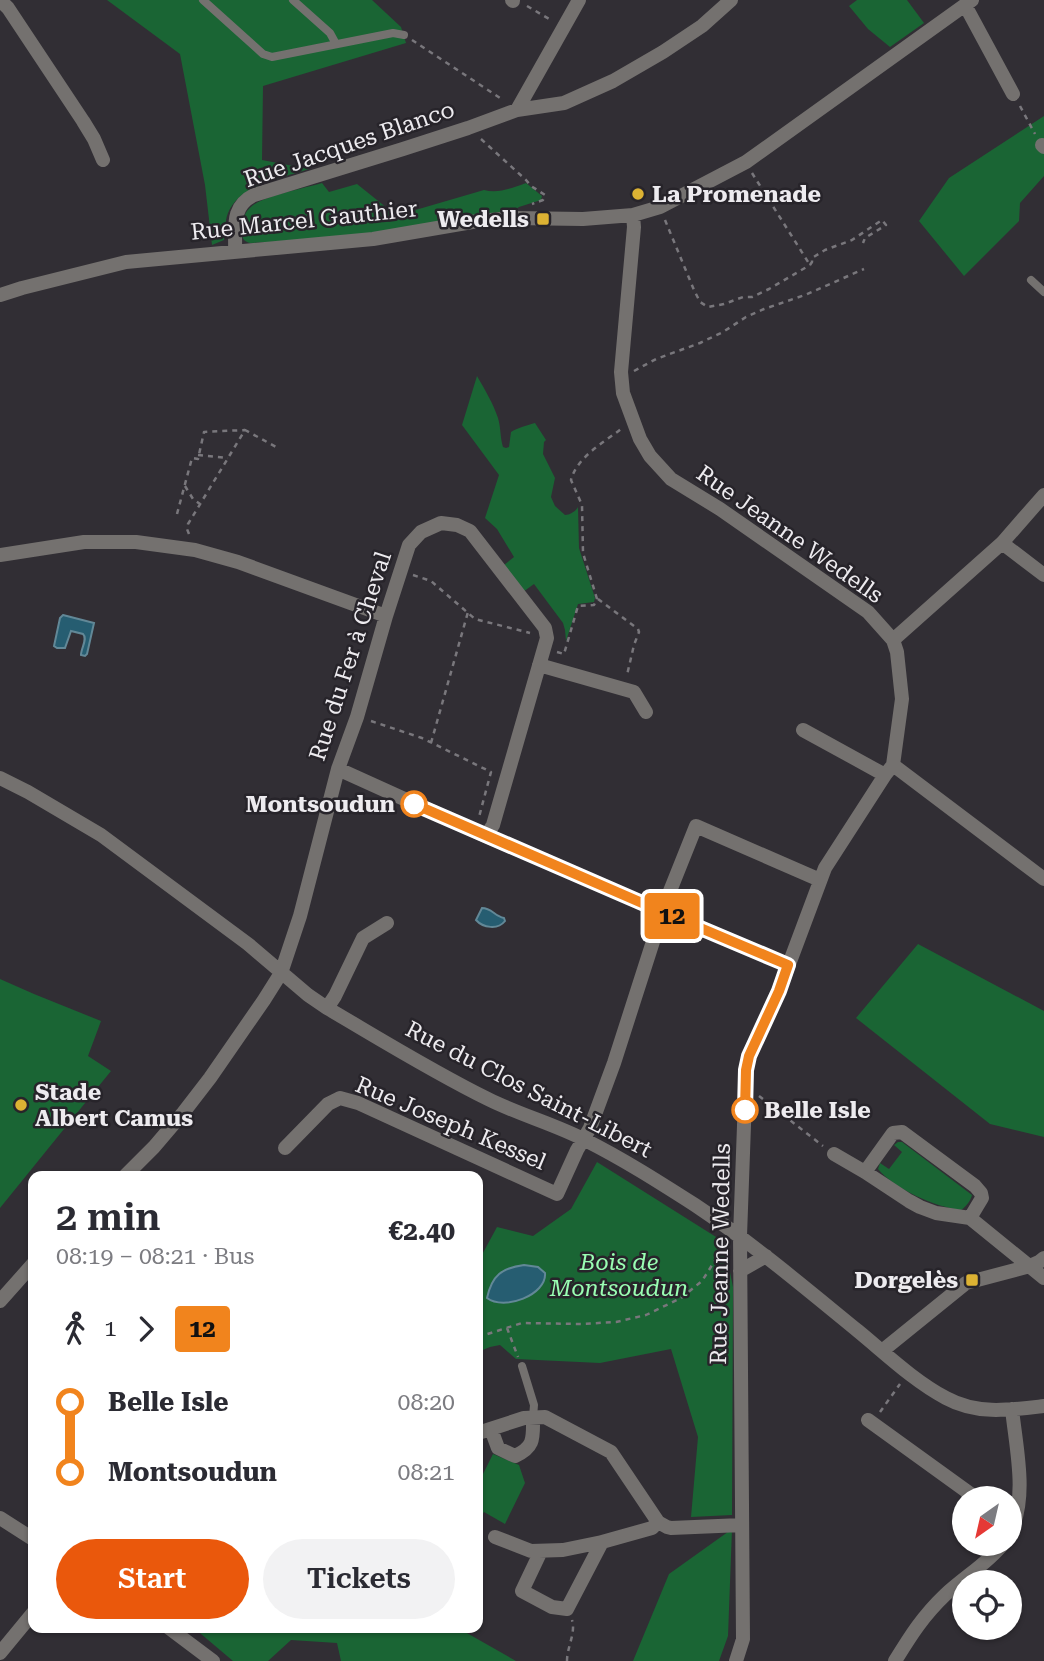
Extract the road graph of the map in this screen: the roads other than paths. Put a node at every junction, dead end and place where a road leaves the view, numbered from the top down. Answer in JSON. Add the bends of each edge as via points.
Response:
{"nodes":[{"id":1,"x":0,"y":0,"type":"edge"},
{"id":2,"x":203,"y":0,"type":"edge"},
{"id":3,"x":293,"y":0,"type":"edge"},
{"id":4,"x":579,"y":0,"type":"edge"},
{"id":5,"x":731,"y":0,"type":"edge"},
{"id":6,"x":969,"y":3,"type":"edge"},
{"id":7,"x":404,"y":35,"type":"road end"},
{"id":8,"x":336,"y":44,"type":"junction"},
{"id":9,"x":1013,"y":94,"type":"road end"},
{"id":10,"x":517,"y":110,"type":"junction"},
{"id":11,"x":103,"y":160,"type":"dead end"},
{"id":12,"x":632,"y":215,"type":"junction"},
{"id":13,"x":235,"y":251,"type":"junction"},
{"id":14,"x":1031,"y":280,"type":"dead end"},
{"id":15,"x":1044,"y":292,"type":"edge"},
{"id":16,"x":0,"y":295,"type":"edge"},
{"id":17,"x":1044,"y":495,"type":"edge"},
{"id":18,"x":1002,"y":543,"type":"junction"},
{"id":19,"x":0,"y":555,"type":"edge"},
{"id":20,"x":1044,"y":575,"type":"edge"},
{"id":21,"x":386,"y":616,"type":"junction"},
{"id":22,"x":892,"y":640,"type":"junction"},
{"id":23,"x":539,"y":665,"type":"junction"},
{"id":24,"x":646,"y":712,"type":"dead end"},
{"id":25,"x":803,"y":730,"type":"dead end"},
{"id":26,"x":338,"y":769,"type":"junction"},
{"id":27,"x":889,"y":770,"type":"junction"},
{"id":28,"x":0,"y":778,"type":"edge"},
{"id":29,"x":489,"y":830,"type":"junction"},
{"id":30,"x":1044,"y":879,"type":"edge"},
{"id":31,"x":820,"y":880,"type":"junction"},
{"id":32,"x":663,"y":912,"type":"junction"},
{"id":33,"x":387,"y":923,"type":"dead end"},
{"id":34,"x":788,"y":965,"type":"junction"},
{"id":35,"x":281,"y":973,"type":"junction"},
{"id":36,"x":327,"y":1007,"type":"junction"},
{"id":37,"x":583,"y":1139,"type":"junction"},
{"id":38,"x":285,"y":1148,"type":"dead end"},
{"id":39,"x":834,"y":1154,"type":"road end"},
{"id":40,"x":130,"y":1171,"type":"edge"},
{"id":41,"x":865,"y":1172,"type":"junction"},
{"id":42,"x":970,"y":1218,"type":"junction"},
{"id":43,"x":740,"y":1236,"type":"junction"},
{"id":44,"x":766,"y":1256,"type":"junction"},
{"id":45,"x":1044,"y":1258,"type":"edge"},
{"id":46,"x":1030,"y":1266,"type":"junction"},
{"id":47,"x":28,"y":1270,"type":"edge"},
{"id":48,"x":740,"y":1271,"type":"junction"},
{"id":49,"x":1044,"y":1278,"type":"edge"},
{"id":50,"x":0,"y":1301,"type":"edge"},
{"id":51,"x":882,"y":1351,"type":"junction"},
{"id":52,"x":522,"y":1366,"type":"road end"},
{"id":53,"x":1044,"y":1406,"type":"edge"},
{"id":54,"x":1012,"y":1409,"type":"junction"},
{"id":55,"x":533,"y":1418,"type":"junction"},
{"id":56,"x":870,"y":1422,"type":"road end"},
{"id":57,"x":484,"y":1431,"type":"edge"},
{"id":58,"x":959,"y":1486,"type":"edge"},
{"id":59,"x":1020,"y":1486,"type":"edge"},
{"id":60,"x":0,"y":1518,"type":"edge"},
{"id":61,"x":658,"y":1522,"type":"junction"},
{"id":62,"x":742,"y":1525,"type":"junction"},
{"id":63,"x":28,"y":1536,"type":"edge"},
{"id":64,"x":495,"y":1537,"type":"dead end"},
{"id":65,"x":602,"y":1542,"type":"junction"},
{"id":66,"x":541,"y":1550,"type":"junction"},
{"id":67,"x":992,"y":1556,"type":"edge"},
{"id":68,"x":28,"y":1619,"type":"edge"},
{"id":69,"x":176,"y":1633,"type":"edge"},
{"id":70,"x":0,"y":1653,"type":"edge"},
{"id":71,"x":213,"y":1661,"type":"edge"},
{"id":72,"x":736,"y":1661,"type":"edge"},
{"id":73,"x":895,"y":1661,"type":"edge"}],
"edges":[{"from":1,"to":11,"type":"street","via":[[83,121]]},
{"from":2,"to":8,"type":"lane","via":[[272,57]]},
{"from":3,"to":8,"type":"lane"},
{"from":4,"to":10,"type":"street"},
{"from":5,"to":10,"type":"street","name":"Rue Jacques Blanco","via":[[702,26],[613,81],[564,103]]},
{"from":6,"to":9,"type":"street"},
{"from":6,"to":12,"type":"street","name":"Rue Marcel Gauthier","via":[[746,162],[660,207]]},
{"from":7,"to":8,"type":"lane"},
{"from":10,"to":13,"type":"street","name":"Rue Jacques Blanco","via":[[248,198],[236,213]]},
{"from":12,"to":13,"type":"street","name":"Rue Marcel Gauthier","via":[[478,221],[373,239]]},
{"from":12,"to":22,"type":"street","name":"Rue Jeanne Wedells","via":[[623,393],[650,456],[671,479],[868,612]]},
{"from":13,"to":16,"type":"street","name":"Rue Marcel Gauthier","via":[[126,262]]},
{"from":14,"to":15,"type":"lane"},
{"from":17,"to":18,"type":"street"},
{"from":18,"to":20,"type":"street"},
{"from":18,"to":22,"type":"street"},
{"from":19,"to":21,"type":"street","via":[[84,542],[136,542],[195,550]]},
{"from":21,"to":23,"type":"street","name":"Rue du Fer à Cheval","via":[[409,545],[421,532],[441,523],[457,525],[470,531],[545,628]]},
{"from":21,"to":26,"type":"street","name":"Rue du Fer à Cheval"},
{"from":22,"to":27,"type":"street","name":"Rue Jeanne Wedells","via":[[902,699]]},
{"from":23,"to":24,"type":"street","via":[[634,692]]},
{"from":23,"to":29,"type":"street"},
{"from":25,"to":27,"type":"street"},
{"from":26,"to":29,"type":"street"},
{"from":26,"to":35,"type":"street","name":"Rue du Fer à Cheval"},
{"from":27,"to":30,"type":"street"},
{"from":27,"to":31,"type":"street","name":"Rue Jeanne Wedells"},
{"from":28,"to":35,"type":"street","name":"Rue du Clos Saint-Libert","via":[[101,835]]},
{"from":29,"to":32,"type":"street"},
{"from":31,"to":32,"type":"street","via":[[696,826]]},
{"from":31,"to":34,"type":"street","name":"Rue Jeanne Wedells"},
{"from":32,"to":34,"type":"street"},
{"from":32,"to":37,"type":"street","via":[[614,1063]]},
{"from":33,"to":36,"type":"street","via":[[363,938]]},
{"from":34,"to":43,"type":"street","name":"Rue Jeanne Wedells","via":[[749,1056]]},
{"from":35,"to":36,"type":"street","name":"Rue du Clos Saint-Libert"},
{"from":35,"to":40,"type":"street","name":"Rue du Fer à Cheval","via":[[197,1096]]},
{"from":36,"to":37,"type":"street","name":"Rue du Clos Saint-Libert","via":[[486,1098]]},
{"from":37,"to":38,"type":"street","name":"Rue Joseph Kessel","via":[[557,1194],[340,1098],[328,1104]]},
{"from":37,"to":43,"type":"street","name":"Rue du Clos Saint-Libert","via":[[648,1175]]},
{"from":39,"to":41,"type":"street"},
{"from":41,"to":42,"type":"street","via":[[920,1207]]},
{"from":41,"to":42,"type":"street","via":[[893,1133],[901,1132],[981,1193]]},
{"from":42,"to":46,"type":"street"},
{"from":43,"to":44,"type":"street","name":"Rue du Clos Saint-Libert"},
{"from":43,"to":48,"type":"street","name":"Rue Jeanne Wedells"},
{"from":44,"to":48,"type":"street"},
{"from":44,"to":51,"type":"street","name":"Rue du Clos Saint-Libert"},
{"from":45,"to":46,"type":"street"},
{"from":46,"to":49,"type":"street"},
{"from":46,"to":51,"type":"street","via":[[966,1283]]},
{"from":47,"to":50,"type":"street"},
{"from":48,"to":62,"type":"street","name":"Rue Jeanne Wedells"},
{"from":51,"to":54,"type":"street","name":"Rue du Clos Saint-Libert","via":[[947,1399],[989,1411]]},
{"from":52,"to":55,"type":"lane","via":[[534,1405]]},
{"from":53,"to":54,"type":"street","name":"Rue du Clos Saint-Libert"},
{"from":54,"to":59,"type":"street"},
{"from":55,"to":57,"type":"street"},
{"from":55,"to":57,"type":"street","via":[[533,1439],[526,1451],[515,1456],[498,1448]]},
{"from":55,"to":61,"type":"street","via":[[545,1417],[611,1452]]},
{"from":56,"to":58,"type":"street"},
{"from":60,"to":63,"type":"street"},
{"from":61,"to":62,"type":"street","via":[[671,1528]]},
{"from":61,"to":65,"type":"street","via":[[652,1528]]},
{"from":62,"to":72,"type":"street","name":"Rue Jeanne Wedells","via":[[743,1639]]},
{"from":64,"to":66,"type":"street","via":[[531,1551]]},
{"from":65,"to":66,"type":"street"},
{"from":65,"to":66,"type":"street","via":[[567,1609],[552,1607],[522,1591]]},
{"from":67,"to":73,"type":"street","via":[[921,1620]]},
{"from":68,"to":70,"type":"street"},
{"from":69,"to":71,"type":"street"}]}
